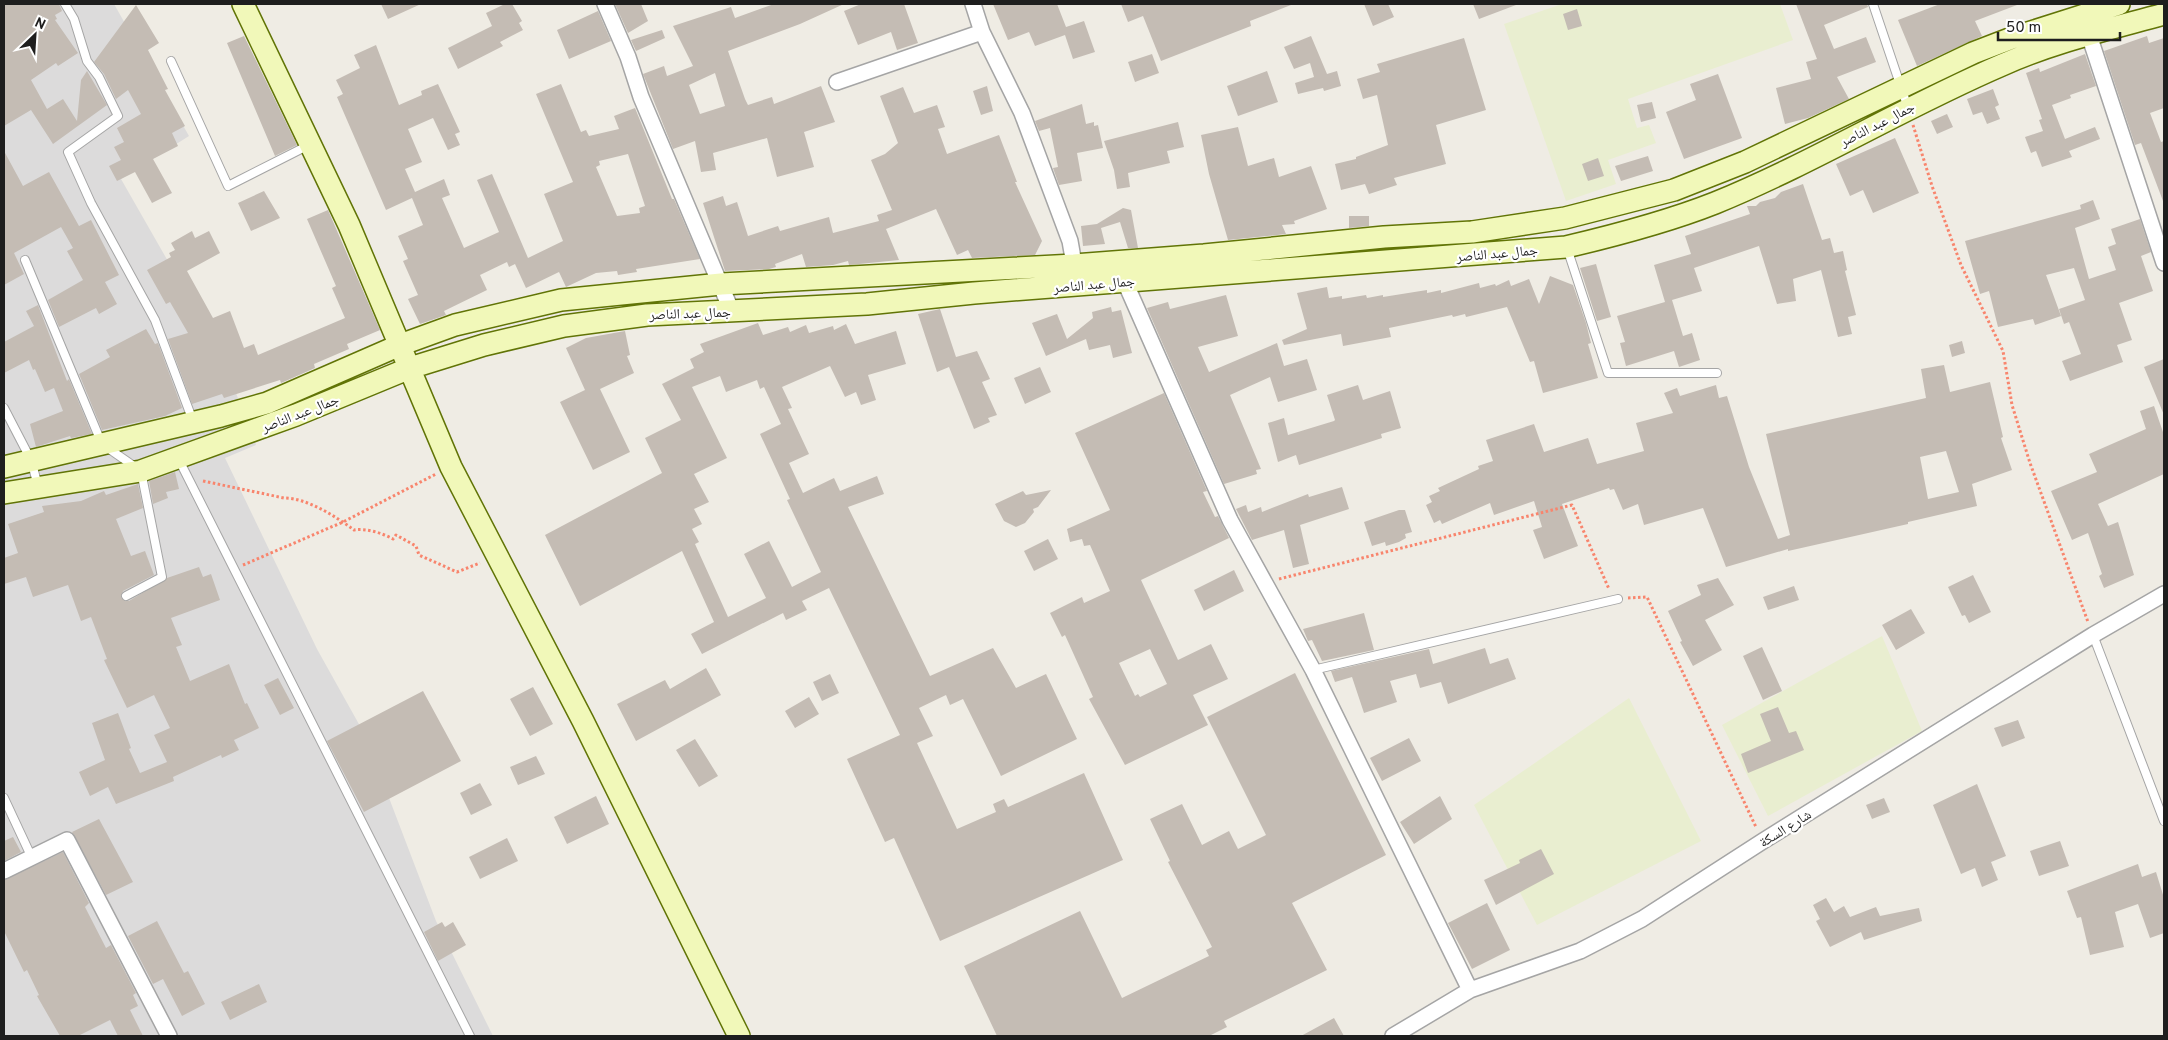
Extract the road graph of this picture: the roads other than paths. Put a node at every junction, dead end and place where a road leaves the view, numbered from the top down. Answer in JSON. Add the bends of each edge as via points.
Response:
{"nodes":[{"id":1,"x":65,"y":4,"type":"edge"},
{"id":2,"x":243,"y":4,"type":"edge"},
{"id":3,"x":605,"y":4,"type":"edge"},
{"id":4,"x":972,"y":4,"type":"edge"},
{"id":5,"x":1873,"y":4,"type":"edge"},
{"id":6,"x":2119,"y":4,"type":"edge"},
{"id":7,"x":2164,"y":14,"type":"edge"},
{"id":8,"x":982,"y":32,"type":"junction"},
{"id":9,"x":2089,"y":35,"type":"junction"},
{"id":10,"x":171,"y":61,"type":"dead end"},
{"id":11,"x":837,"y":82,"type":"dead end"},
{"id":12,"x":1901,"y":86,"type":"junction"},
{"id":13,"x":1908,"y":108,"type":"junction"},
{"id":14,"x":310,"y":144,"type":"junction"},
{"id":15,"x":1566,"y":246,"type":"junction"},
{"id":16,"x":25,"y":260,"type":"dead end"},
{"id":17,"x":2164,"y":263,"type":"edge"},
{"id":18,"x":1074,"y":265,"type":"junction"},
{"id":19,"x":1125,"y":282,"type":"junction"},
{"id":20,"x":721,"y":284,"type":"junction"},
{"id":21,"x":1079,"y":286,"type":"junction"},
{"id":22,"x":732,"y":312,"type":"junction"},
{"id":23,"x":400,"y":345,"type":"junction"},
{"id":24,"x":410,"y":368,"type":"junction"},
{"id":25,"x":1717,"y":372,"type":"dead end"},
{"id":26,"x":4,"y":408,"type":"edge"},
{"id":27,"x":193,"y":423,"type":"junction"},
{"id":28,"x":102,"y":444,"type":"junction"},
{"id":29,"x":178,"y":458,"type":"junction"},
{"id":30,"x":31,"y":460,"type":"junction"},
{"id":31,"x":4,"y":467,"type":"edge"},
{"id":32,"x":141,"y":471,"type":"junction"},
{"id":33,"x":39,"y":488,"type":"junction"},
{"id":34,"x":4,"y":493,"type":"edge"},
{"id":35,"x":2164,"y":594,"type":"edge"},
{"id":36,"x":126,"y":596,"type":"dead end"},
{"id":37,"x":1618,"y":599,"type":"dead end"},
{"id":38,"x":2093,"y":635,"type":"junction"},
{"id":39,"x":1313,"y":670,"type":"junction"},
{"id":40,"x":4,"y":798,"type":"edge"},
{"id":41,"x":2164,"y":821,"type":"edge"},
{"id":42,"x":32,"y":858,"type":"junction"},
{"id":43,"x":4,"y":871,"type":"edge"},
{"id":44,"x":1470,"y":990,"type":"junction"},
{"id":45,"x":169,"y":1036,"type":"edge"},
{"id":46,"x":470,"y":1036,"type":"edge"},
{"id":47,"x":739,"y":1036,"type":"edge"},
{"id":48,"x":1393,"y":1036,"type":"edge"}],
"edges":[{"from":1,"to":27,"type":"lane","via":[[74,19],[87,61],[118,116],[68,152],[91,203],[155,320]]},
{"from":2,"to":14,"type":"main road"},
{"from":3,"to":20,"type":"street"},
{"from":4,"to":8,"type":"street"},
{"from":5,"to":12,"type":"lane"},
{"from":6,"to":12,"type":"main road","name":"جمال عبد الناصر","via":[[2012,38]]},
{"from":7,"to":9,"type":"main road","name":"جمال عبد الناصر"},
{"from":8,"to":11,"type":"street"},
{"from":8,"to":18,"type":"street","via":[[1022,113],[1070,241]]},
{"from":9,"to":13,"type":"main road","name":"جمال عبد الناصر","via":[[2004,64]]},
{"from":9,"to":17,"type":"street"},
{"from":10,"to":14,"type":"lane","via":[[228,186]]},
{"from":12,"to":13,"type":"lane"},
{"from":12,"to":18,"type":"main road","name":"جمال عبد الناصر","via":[[1745,162],[1674,190],[1565,218],[1472,232]]},
{"from":13,"to":15,"type":"main road","name":"جمال عبد الناصر","via":[[1788,170],[1714,203],[1645,228]]},
{"from":14,"to":23,"type":"main road"},
{"from":15,"to":19,"type":"main road","name":"جمال عبد الناصر"},
{"from":15,"to":25,"type":"lane","via":[[1608,373]]},
{"from":16,"to":28,"type":"lane"},
{"from":18,"to":20,"type":"main road","name":"جمال عبد الناصر"},
{"from":18,"to":21,"type":"street"},
{"from":19,"to":21,"type":"main road","name":"جمال عبد الناصر"},
{"from":19,"to":39,"type":"street","via":[[1230,520]]},
{"from":20,"to":22,"type":"street"},
{"from":20,"to":23,"type":"main road","name":"جمال عبد الناصر","via":[[561,300],[455,325]]},
{"from":21,"to":22,"type":"main road","name":"جمال عبد الناصر"},
{"from":22,"to":24,"type":"main road","name":"جمال عبد الناصر","via":[[647,315],[564,326],[484,344]]},
{"from":23,"to":24,"type":"main road"},
{"from":23,"to":27,"type":"main road","name":"جمال عبد الناصر","via":[[267,403]]},
{"from":24,"to":29,"type":"main road","name":"جمال عبد الناصر","via":[[296,415]]},
{"from":24,"to":47,"type":"main road","via":[[451,467],[583,721]]},
{"from":26,"to":30,"type":"lane"},
{"from":27,"to":28,"type":"main road","name":"جمال عبد الناصر"},
{"from":28,"to":30,"type":"main road","name":"جمال عبد الناصر"},
{"from":28,"to":32,"type":"lane"},
{"from":29,"to":32,"type":"main road","name":"جمال عبد الناصر"},
{"from":29,"to":46,"type":"lane"},
{"from":30,"to":31,"type":"main road","name":"جمال عبد الناصر"},
{"from":30,"to":33,"type":"lane"},
{"from":32,"to":33,"type":"main road","name":"جمال عبد الناصر"},
{"from":32,"to":36,"type":"lane","via":[[162,577]]},
{"from":33,"to":34,"type":"main road","name":"جمال عبد الناصر"},
{"from":35,"to":38,"type":"street","name":"شارع السكة"},
{"from":37,"to":39,"type":"lane"},
{"from":38,"to":41,"type":"lane"},
{"from":38,"to":44,"type":"street","name":"شارع السكة","via":[[1642,920],[1580,951]]},
{"from":39,"to":44,"type":"street"},
{"from":40,"to":42,"type":"lane"},
{"from":42,"to":43,"type":"street"},
{"from":42,"to":45,"type":"street","via":[[67,840]]},
{"from":44,"to":48,"type":"street","name":"شارع السكة"}]}
